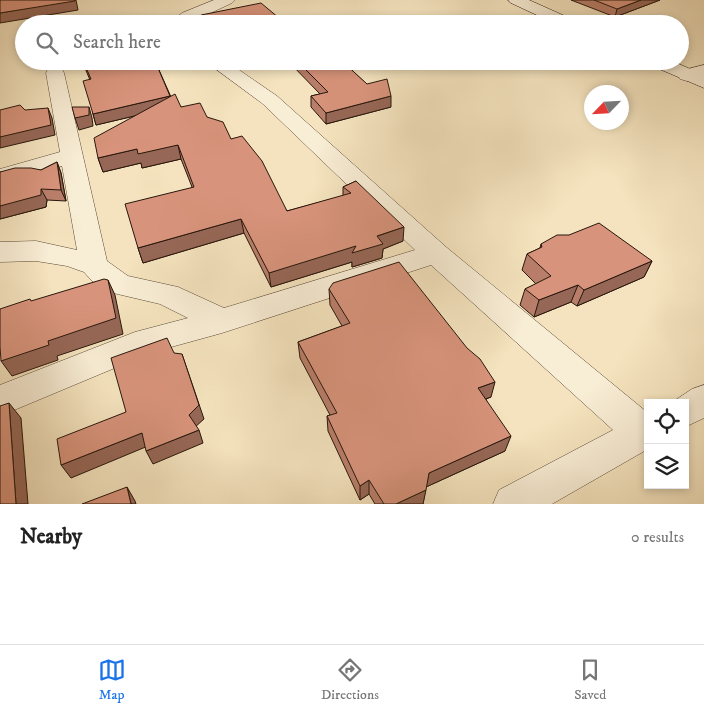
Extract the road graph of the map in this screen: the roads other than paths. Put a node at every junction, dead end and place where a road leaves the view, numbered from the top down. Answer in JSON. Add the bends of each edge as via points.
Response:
{"nodes":[{"id":1,"x":227,"y":0,"type":"edge"},
{"id":2,"x":516,"y":0,"type":"edge"},
{"id":3,"x":190,"y":15,"type":"edge"},
{"id":4,"x":550,"y":15,"type":"edge"},
{"id":5,"x":227,"y":70,"type":"edge"},
{"id":6,"x":681,"y":70,"type":"edge"},
{"id":7,"x":55,"y":73,"type":"dead end"},
{"id":8,"x":698,"y":76,"type":"edge"},
{"id":9,"x":71,"y":156,"type":"junction"},
{"id":10,"x":0,"y":176,"type":"edge"},
{"id":11,"x":0,"y":252,"type":"edge"},
{"id":12,"x":436,"y":254,"type":"junction"},
{"id":13,"x":94,"y":265,"type":"junction"},
{"id":14,"x":222,"y":321,"type":"junction"},
{"id":15,"x":0,"y":401,"type":"edge"},
{"id":16,"x":644,"y":431,"type":"edge"},
{"id":17,"x":644,"y":433,"type":"edge"},
{"id":18,"x":513,"y":504,"type":"edge"}],
"edges":[{"from":1,"to":3,"type":"street"},
{"from":2,"to":4,"type":"street"},
{"from":5,"to":12,"type":"street","via":[[270,100]]},
{"from":6,"to":8,"type":"street"},
{"from":7,"to":9,"type":"street"},
{"from":9,"to":10,"type":"street"},
{"from":9,"to":13,"type":"street"},
{"from":11,"to":13,"type":"street","via":[[42,251]]},
{"from":12,"to":14,"type":"street"},
{"from":12,"to":16,"type":"street"},
{"from":13,"to":14,"type":"street","via":[[103,277],[127,288],[168,295]]},
{"from":14,"to":15,"type":"street","via":[[146,341]]},
{"from":17,"to":18,"type":"street"}]}
